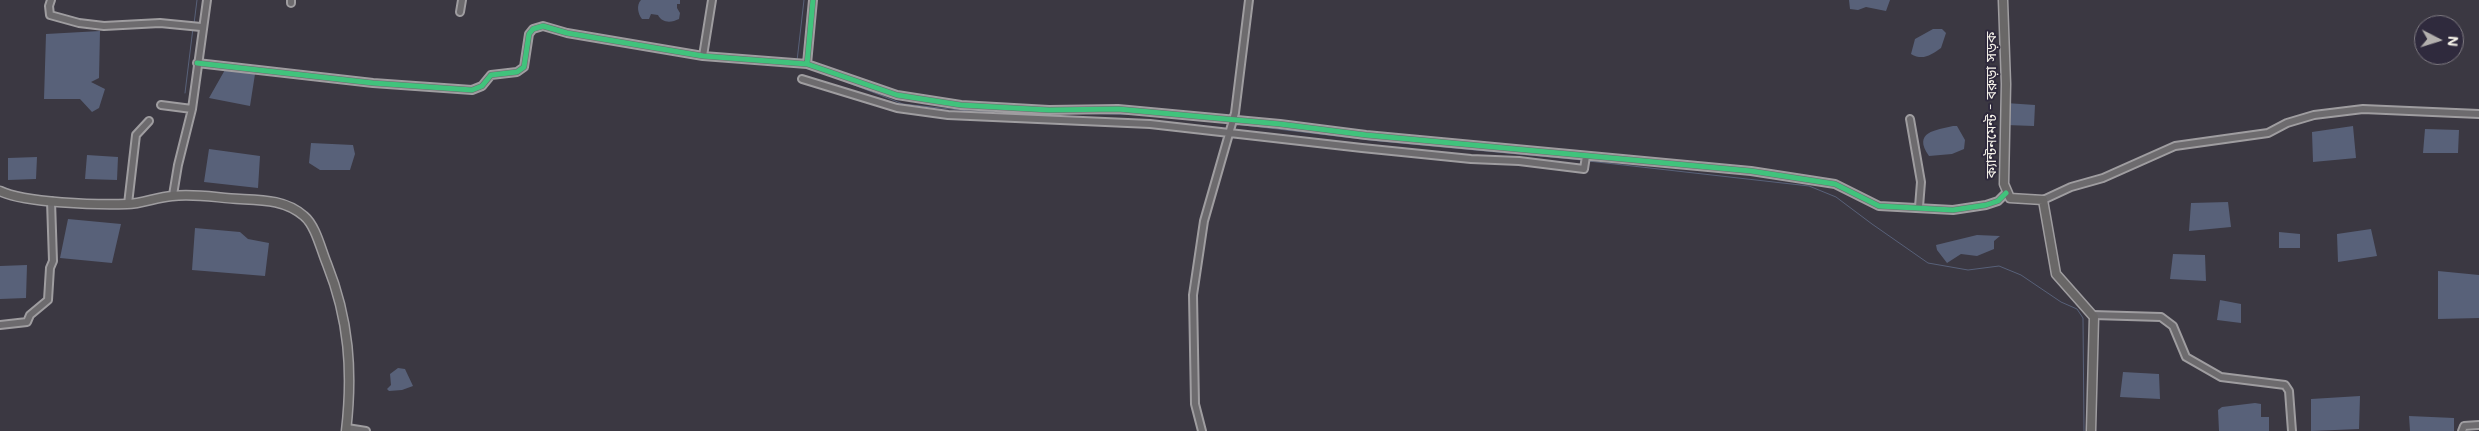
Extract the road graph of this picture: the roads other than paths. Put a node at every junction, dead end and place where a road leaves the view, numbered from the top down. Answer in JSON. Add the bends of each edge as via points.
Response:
{"nodes":[{"id":1,"x":51,"y":0,"type":"edge"},
{"id":2,"x":207,"y":0,"type":"edge"},
{"id":3,"x":462,"y":0,"type":"edge"},
{"id":4,"x":712,"y":0,"type":"edge"},
{"id":5,"x":813,"y":0,"type":"edge"},
{"id":6,"x":1249,"y":0,"type":"edge"},
{"id":7,"x":2003,"y":0,"type":"edge"},
{"id":8,"x":460,"y":12,"type":"dead end"},
{"id":9,"x":197,"y":27,"type":"junction"},
{"id":10,"x":703,"y":56,"type":"junction"},
{"id":11,"x":197,"y":63,"type":"junction"},
{"id":12,"x":805,"y":64,"type":"junction"},
{"id":13,"x":802,"y":79,"type":"dead end"},
{"id":14,"x":161,"y":105,"type":"dead end"},
{"id":15,"x":192,"y":109,"type":"junction"},
{"id":16,"x":2479,"y":114,"type":"edge"},
{"id":17,"x":1910,"y":119,"type":"dead end"},
{"id":18,"x":149,"y":121,"type":"dead end"},
{"id":19,"x":1231,"y":126,"type":"junction"},
{"id":20,"x":1585,"y":161,"type":"junction"},
{"id":21,"x":0,"y":190,"type":"edge"},
{"id":22,"x":2006,"y":193,"type":"junction"},
{"id":23,"x":173,"y":196,"type":"junction"},
{"id":24,"x":2043,"y":200,"type":"junction"},
{"id":25,"x":51,"y":201,"type":"junction"},
{"id":26,"x":128,"y":204,"type":"junction"},
{"id":27,"x":1919,"y":207,"type":"junction"},
{"id":28,"x":2093,"y":315,"type":"junction"},
{"id":29,"x":0,"y":326,"type":"edge"},
{"id":30,"x":2479,"y":425,"type":"edge"},
{"id":31,"x":346,"y":430,"type":"edge"},
{"id":32,"x":366,"y":431,"type":"edge"},
{"id":33,"x":1202,"y":431,"type":"edge"},
{"id":34,"x":2091,"y":431,"type":"edge"},
{"id":35,"x":2292,"y":431,"type":"edge"},
{"id":36,"x":2462,"y":431,"type":"edge"}],
"edges":[{"from":1,"to":9,"type":"street","via":[[48,6],[50,14],[79,23],[119,26],[160,23]]},
{"from":2,"to":9,"type":"street"},
{"from":3,"to":8,"type":"street"},
{"from":4,"to":10,"type":"street"},
{"from":5,"to":12,"type":"street"},
{"from":6,"to":19,"type":"street"},
{"from":7,"to":22,"type":"main road","name":"ক্যান্টনমেন্ট - বরুড়া সড়ক"},
{"from":9,"to":11,"type":"street"},
{"from":10,"to":11,"type":"street","via":[[543,26],[529,34],[524,67],[517,72],[491,75],[482,86],[472,90],[373,83]]},
{"from":10,"to":12,"type":"street"},
{"from":11,"to":15,"type":"street"},
{"from":12,"to":19,"type":"street","via":[[897,95],[961,105],[1118,110]]},
{"from":13,"to":19,"type":"street","via":[[897,108],[948,115]]},
{"from":14,"to":15,"type":"street"},
{"from":15,"to":23,"type":"street"},
{"from":16,"to":24,"type":"street","via":[[2363,109],[2314,114],[2261,134],[2175,146]]},
{"from":17,"to":27,"type":"street","via":[[1921,182]]},
{"from":18,"to":26,"type":"street","via":[[136,135]]},
{"from":19,"to":20,"type":"street","via":[[1366,136]]},
{"from":19,"to":20,"type":"street","via":[[1362,148],[1471,159],[1584,169]]},
{"from":19,"to":33,"type":"street","via":[[1204,221],[1193,295],[1195,404]]},
{"from":20,"to":27,"type":"street","via":[[1751,171],[1835,184],[1880,206]]},
{"from":21,"to":25,"type":"main road","via":[[11,196]]},
{"from":22,"to":24,"type":"main road","name":"ক্যান্টনমেন্ট - বরুড়া সড়ক","via":[[2016,199]]},
{"from":22,"to":27,"type":"street","via":[[1998,201],[1986,205],[1944,210]]},
{"from":23,"to":26,"type":"main road"},
{"from":23,"to":31,"type":"main road","via":[[265,200],[293,208],[306,217],[345,317],[348,341]]},
{"from":24,"to":28,"type":"main road","via":[[2056,274]]},
{"from":25,"to":26,"type":"main road"},
{"from":25,"to":29,"type":"street","via":[[52,261],[48,300],[30,315],[27,322]]},
{"from":28,"to":34,"type":"main road"},
{"from":28,"to":35,"type":"street","via":[[2161,317],[2173,326],[2186,357],[2221,377],[2285,385],[2289,391]]},
{"from":30,"to":36,"type":"street","via":[[2464,426]]},
{"from":31,"to":32,"type":"street"}]}
